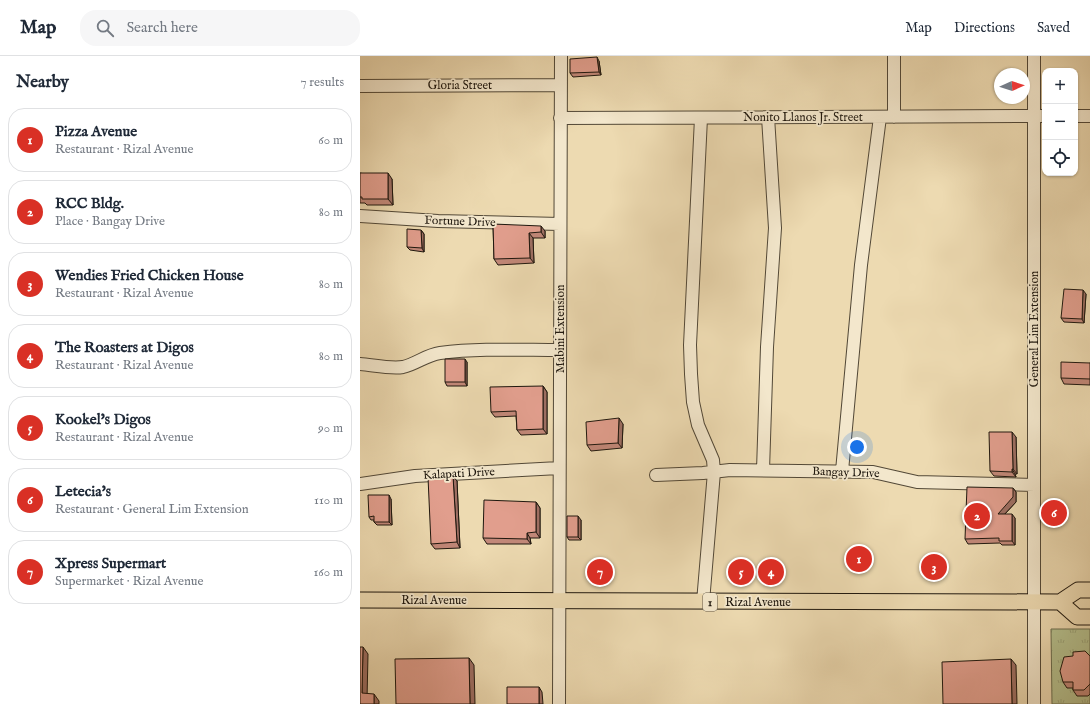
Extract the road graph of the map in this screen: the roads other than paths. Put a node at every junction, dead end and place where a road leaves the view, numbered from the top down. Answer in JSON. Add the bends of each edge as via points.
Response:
{"nodes":[{"id":1,"x":561,"y":56,"type":"edge"},
{"id":2,"x":894,"y":56,"type":"edge"},
{"id":3,"x":1034,"y":56,"type":"edge"},
{"id":4,"x":560,"y":85,"type":"junction"},
{"id":5,"x":360,"y":86,"type":"edge"},
{"id":6,"x":1040,"y":116,"type":"edge"},
{"id":7,"x":1078,"y":116,"type":"edge"},
{"id":8,"x":1090,"y":116,"type":"edge"},
{"id":9,"x":768,"y":117,"type":"junction"},
{"id":10,"x":880,"y":117,"type":"junction"},
{"id":11,"x":894,"y":117,"type":"junction"},
{"id":12,"x":560,"y":118,"type":"junction"},
{"id":13,"x":701,"y":118,"type":"junction"},
{"id":14,"x":360,"y":216,"type":"edge"},
{"id":15,"x":560,"y":224,"type":"junction"},
{"id":16,"x":560,"y":350,"type":"junction"},
{"id":17,"x":360,"y":364,"type":"edge"},
{"id":18,"x":559,"y":468,"type":"junction"},
{"id":19,"x":763,"y":470,"type":"junction"},
{"id":20,"x":842,"y":471,"type":"junction"},
{"id":21,"x":714,"y":472,"type":"junction"},
{"id":22,"x":656,"y":475,"type":"dead end"},
{"id":23,"x":360,"y":484,"type":"edge"},
{"id":24,"x":1034,"y":484,"type":"junction"},
{"id":25,"x":1090,"y":590,"type":"edge"},
{"id":26,"x":360,"y":600,"type":"edge"},
{"id":27,"x":559,"y":601,"type":"junction"},
{"id":28,"x":703,"y":602,"type":"junction"},
{"id":29,"x":1034,"y":602,"type":"junction"},
{"id":30,"x":1060,"y":602,"type":"junction"},
{"id":31,"x":1090,"y":617,"type":"edge"},
{"id":32,"x":559,"y":704,"type":"edge"},
{"id":33,"x":1034,"y":704,"type":"edge"}],
"edges":[{"from":1,"to":4,"type":"street","name":"Mabini Extension"},
{"from":2,"to":11,"type":"street"},
{"from":3,"to":6,"type":"street","name":"General Lim Extension"},
{"from":4,"to":5,"type":"street","name":"Gloria Street"},
{"from":4,"to":12,"type":"street","name":"Mabini Extension"},
{"from":6,"to":11,"type":"street","name":"Nonito Llanos Jr. Street"},
{"from":6,"to":24,"type":"street","name":"General Lim Extension"},
{"from":7,"to":8,"type":"street"},
{"from":9,"to":10,"type":"street","name":"Nonito Llanos Jr. Street"},
{"from":9,"to":13,"type":"street","name":"Nonito Llanos Jr. Street"},
{"from":9,"to":19,"type":"street","via":[[775,228],[767,348]]},
{"from":10,"to":11,"type":"street","name":"Nonito Llanos Jr. Street"},
{"from":10,"to":20,"type":"street","via":[[861,265]]},
{"from":12,"to":13,"type":"street","name":"Nonito Llanos Jr. Street"},
{"from":12,"to":15,"type":"street","name":"Mabini Extension"},
{"from":13,"to":21,"type":"street","via":[[690,367],[698,425],[713,460]]},
{"from":14,"to":15,"type":"street","name":"Fortune Drive"},
{"from":15,"to":16,"type":"street","name":"Mabini Extension"},
{"from":16,"to":17,"type":"street","via":[[439,353],[401,367]]},
{"from":16,"to":18,"type":"street","name":"Mabini Extension"},
{"from":18,"to":23,"type":"street","name":"Kalapati Drive","via":[[415,476]]},
{"from":18,"to":27,"type":"street","name":"Mabini Extension"},
{"from":19,"to":20,"type":"street","name":"Bangay Drive"},
{"from":19,"to":21,"type":"street","name":"Bangay Drive"},
{"from":20,"to":24,"type":"street","name":"Bangay Drive","via":[[873,472],[917,482]]},
{"from":21,"to":22,"type":"street","name":"Bangay Drive"},
{"from":21,"to":28,"type":"street"},
{"from":24,"to":29,"type":"street","name":"General Lim Extension"},
{"from":25,"to":30,"type":"main road","via":[[1078,590]]},
{"from":26,"to":27,"type":"main road","name":"Rizal Avenue","number":"1"},
{"from":27,"to":28,"type":"main road","name":"Rizal Avenue","number":"1"},
{"from":27,"to":32,"type":"street","name":"Mabini Extension"},
{"from":28,"to":29,"type":"main road","name":"Rizal Avenue","number":"1"},
{"from":29,"to":30,"type":"main road","name":"Rizal Avenue","number":"1"},
{"from":29,"to":33,"type":"street","name":"General Lim Extension"},
{"from":30,"to":31,"type":"main road","via":[[1077,617]]}]}
